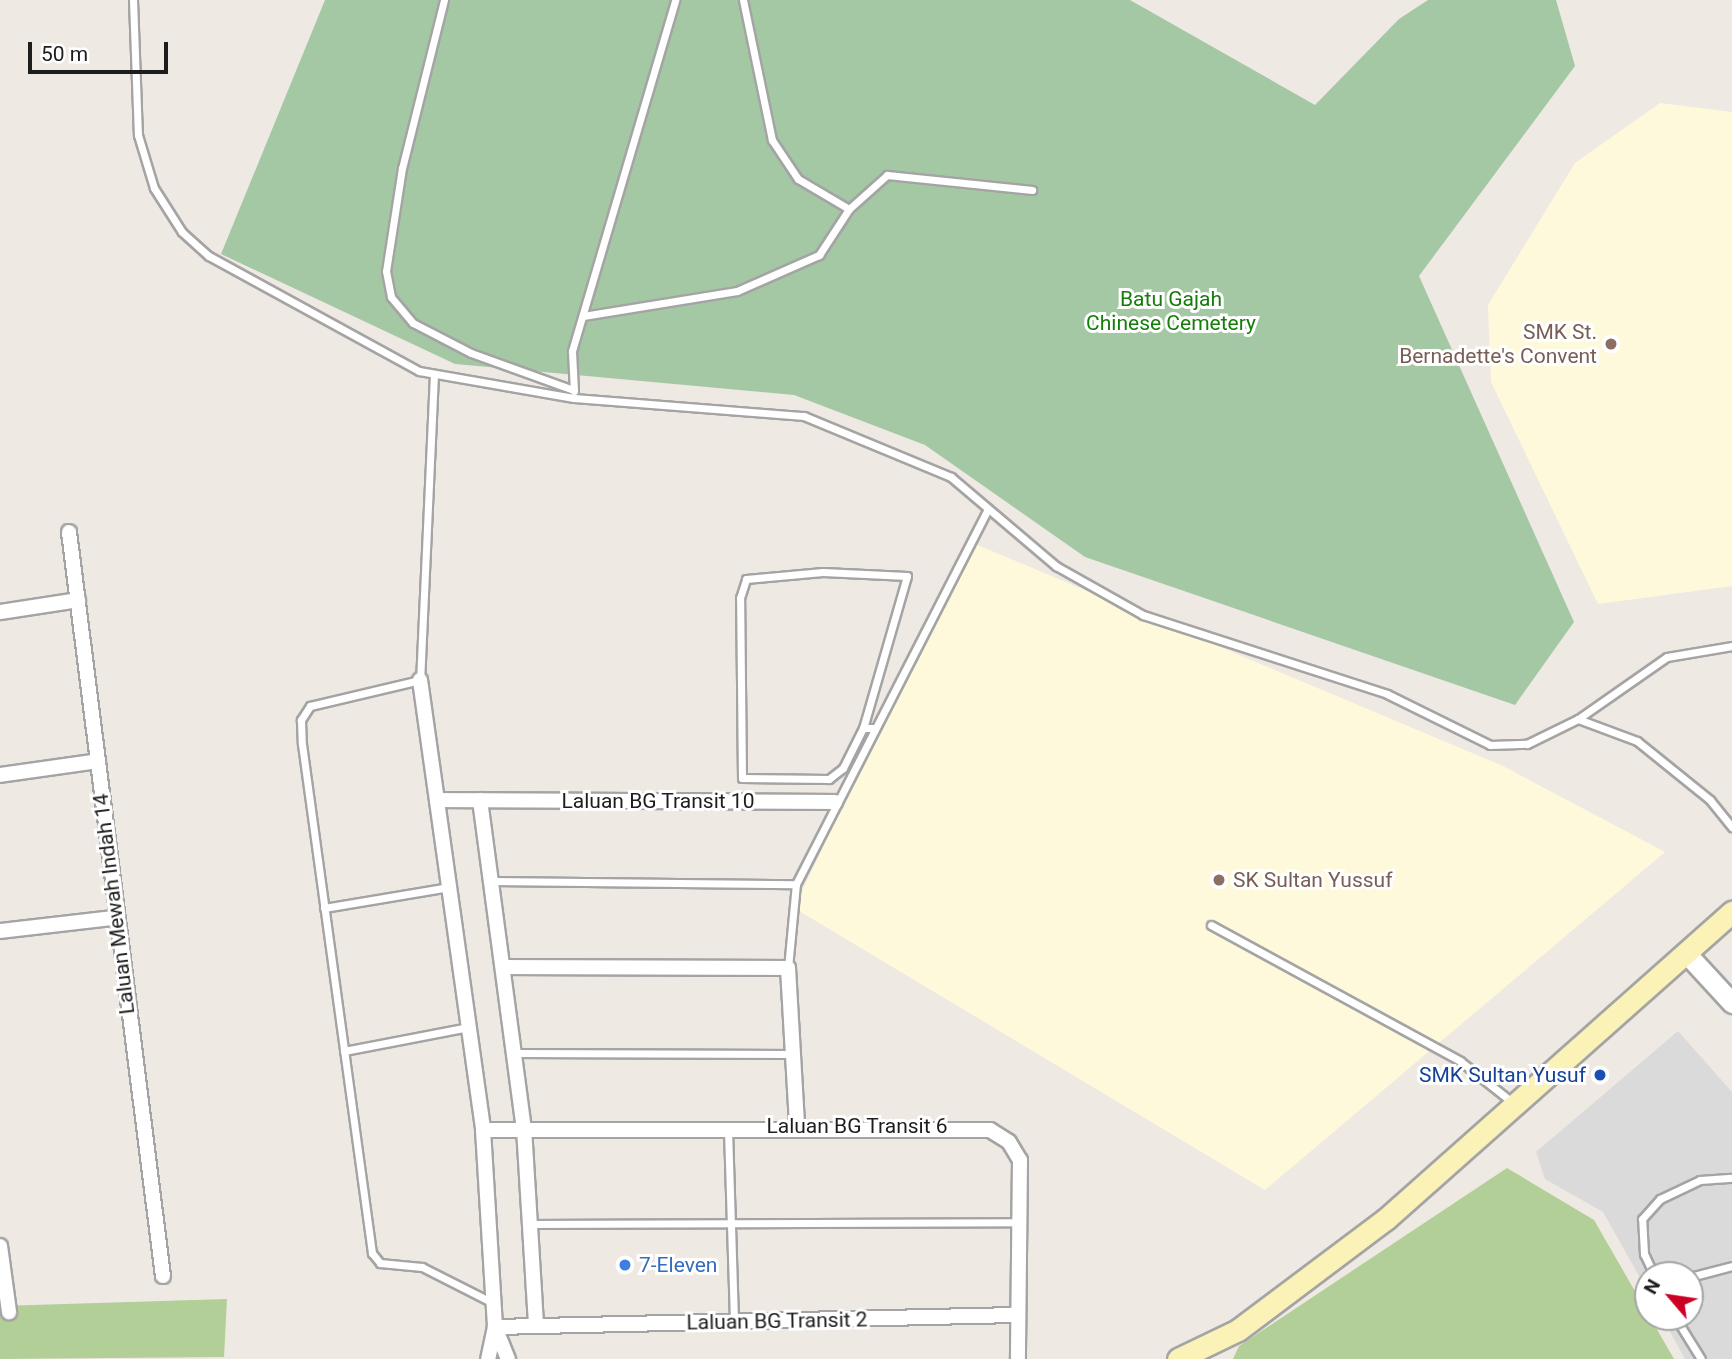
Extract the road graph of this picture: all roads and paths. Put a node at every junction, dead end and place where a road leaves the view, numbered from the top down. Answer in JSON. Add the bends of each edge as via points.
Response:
{"nodes":[{"id":1,"x":133,"y":0,"type":"edge"},
{"id":2,"x":444,"y":0,"type":"edge"},
{"id":3,"x":675,"y":0,"type":"edge"},
{"id":4,"x":743,"y":0,"type":"edge"},
{"id":5,"x":1032,"y":190,"type":"dead end"},
{"id":6,"x":849,"y":209,"type":"junction"},
{"id":7,"x":583,"y":316,"type":"junction"},
{"id":8,"x":435,"y":374,"type":"junction"},
{"id":9,"x":574,"y":390,"type":"junction"},
{"id":10,"x":574,"y":398,"type":"junction"},
{"id":11,"x":988,"y":509,"type":"junction"},
{"id":12,"x":69,"y":532,"type":"dead end"},
{"id":13,"x":78,"y":600,"type":"junction"},
{"id":14,"x":0,"y":612,"type":"edge"},
{"id":15,"x":1732,"y":646,"type":"edge"},
{"id":16,"x":420,"y":680,"type":"junction"},
{"id":17,"x":1578,"y":719,"type":"junction"},
{"id":18,"x":863,"y":728,"type":"junction"},
{"id":19,"x":875,"y":729,"type":"junction"},
{"id":20,"x":99,"y":761,"type":"junction"},
{"id":21,"x":0,"y":775,"type":"edge"},
{"id":22,"x":437,"y":800,"type":"junction"},
{"id":23,"x":480,"y":800,"type":"junction"},
{"id":24,"x":835,"y":802,"type":"junction"},
{"id":25,"x":1732,"y":827,"type":"edge"},
{"id":26,"x":491,"y":881,"type":"junction"},
{"id":27,"x":796,"y":884,"type":"junction"},
{"id":28,"x":449,"y":887,"type":"junction"},
{"id":29,"x":324,"y":908,"type":"junction"},
{"id":30,"x":1732,"y":912,"type":"edge"},
{"id":31,"x":113,"y":918,"type":"junction"},
{"id":32,"x":1211,"y":925,"type":"dead end"},
{"id":33,"x":0,"y":931,"type":"edge"},
{"id":34,"x":1686,"y":953,"type":"junction"},
{"id":35,"x":503,"y":967,"type":"junction"},
{"id":36,"x":788,"y":968,"type":"junction"},
{"id":37,"x":1732,"y":1003,"type":"edge"},
{"id":38,"x":469,"y":1027,"type":"junction"},
{"id":39,"x":344,"y":1051,"type":"junction"},
{"id":40,"x":514,"y":1053,"type":"junction"},
{"id":41,"x":793,"y":1054,"type":"junction"},
{"id":42,"x":1515,"y":1104,"type":"junction"},
{"id":43,"x":797,"y":1126,"type":"junction"},
{"id":44,"x":728,"y":1127,"type":"junction"},
{"id":45,"x":524,"y":1128,"type":"junction"},
{"id":46,"x":483,"y":1130,"type":"junction"},
{"id":47,"x":1732,"y":1178,"type":"edge"},
{"id":48,"x":730,"y":1221,"type":"junction"},
{"id":49,"x":1018,"y":1222,"type":"junction"},
{"id":50,"x":530,"y":1224,"type":"junction"},
{"id":51,"x":0,"y":1246,"type":"edge"},
{"id":52,"x":1647,"y":1261,"type":"edge"},
{"id":53,"x":1732,"y":1266,"type":"edge"},
{"id":54,"x":1704,"y":1273,"type":"edge"},
{"id":55,"x":163,"y":1276,"type":"dead end"},
{"id":56,"x":494,"y":1304,"type":"junction"},
{"id":57,"x":9,"y":1312,"type":"dead end"},
{"id":58,"x":1017,"y":1315,"type":"junction"},
{"id":59,"x":734,"y":1321,"type":"junction"},
{"id":60,"x":536,"y":1326,"type":"junction"},
{"id":61,"x":495,"y":1327,"type":"junction"},
{"id":62,"x":1684,"y":1331,"type":"edge"},
{"id":63,"x":1019,"y":1358,"type":"edge"},
{"id":64,"x":488,"y":1359,"type":"edge"},
{"id":65,"x":508,"y":1359,"type":"edge"},
{"id":66,"x":1178,"y":1359,"type":"edge"},
{"id":67,"x":1701,"y":1359,"type":"edge"}],
"edges":[{"from":1,"to":8,"type":"lane","via":[[138,135],[154,188],[182,232],[209,256],[307,313]]},
{"from":2,"to":9,"type":"lane","via":[[402,168],[386,271],[391,297],[413,323],[471,353]]},
{"from":3,"to":7,"type":"lane"},
{"from":4,"to":6,"type":"lane","via":[[772,140],[799,179]]},
{"from":5,"to":6,"type":"lane","via":[[887,175]]},
{"from":6,"to":7,"type":"lane","via":[[819,255],[737,290]]},
{"from":7,"to":9,"type":"lane","via":[[572,351]]},
{"from":8,"to":10,"type":"lane"},
{"from":8,"to":16,"type":"lane"},
{"from":9,"to":10,"type":"lane"},
{"from":10,"to":11,"type":"lane","via":[[804,416],[951,477]]},
{"from":11,"to":17,"type":"lane","via":[[1056,566],[1143,615],[1387,694],[1490,745],[1527,744]]},
{"from":11,"to":19,"type":"lane"},
{"from":12,"to":13,"type":"street","name":"Laluan Mewah Indah 14"},
{"from":13,"to":14,"type":"street"},
{"from":13,"to":20,"type":"street","name":"Laluan Mewah Indah 14"},
{"from":15,"to":17,"type":"lane","via":[[1667,657]]},
{"from":16,"to":22,"type":"street"},
{"from":16,"to":29,"type":"lane","via":[[304,712],[302,744]]},
{"from":17,"to":25,"type":"lane","via":[[1637,741],[1710,800]]},
{"from":18,"to":18,"type":"lane","via":[[844,768],[830,779],[742,778],[740,598],[746,579],[823,572],[907,576]]},
{"from":18,"to":19,"type":"lane"},
{"from":19,"to":24,"type":"lane"},
{"from":20,"to":21,"type":"street"},
{"from":20,"to":31,"type":"street","name":"Laluan Mewah Indah 14"},
{"from":22,"to":23,"type":"street","name":"Laluan BG Transit 10"},
{"from":22,"to":28,"type":"street"},
{"from":23,"to":24,"type":"street","name":"Laluan BG Transit 10"},
{"from":23,"to":26,"type":"street"},
{"from":24,"to":27,"type":"lane"},
{"from":26,"to":27,"type":"lane"},
{"from":26,"to":35,"type":"street"},
{"from":27,"to":36,"type":"lane"},
{"from":28,"to":29,"type":"lane"},
{"from":28,"to":38,"type":"street"},
{"from":29,"to":39,"type":"lane"},
{"from":30,"to":34,"type":"main road"},
{"from":31,"to":33,"type":"street"},
{"from":31,"to":55,"type":"street","name":"Laluan Mewah Indah 14"},
{"from":32,"to":42,"type":"lane","via":[[1460,1061]]},
{"from":34,"to":37,"type":"street"},
{"from":34,"to":42,"type":"main road"},
{"from":35,"to":36,"type":"street"},
{"from":35,"to":40,"type":"street"},
{"from":36,"to":41,"type":"street"},
{"from":38,"to":39,"type":"lane"},
{"from":38,"to":46,"type":"street"},
{"from":39,"to":56,"type":"lane","via":[[372,1253],[380,1263],[422,1267]]},
{"from":40,"to":41,"type":"lane"},
{"from":40,"to":45,"type":"street"},
{"from":41,"to":43,"type":"street"},
{"from":42,"to":66,"type":"main road","via":[[1365,1235],[1238,1330]]},
{"from":43,"to":44,"type":"street","name":"Laluan BG Transit 6"},
{"from":43,"to":49,"type":"street","name":"Laluan BG Transit 6","via":[[990,1130],[1009,1142],[1020,1160]]},
{"from":44,"to":45,"type":"street","name":"Laluan BG Transit 6"},
{"from":44,"to":48,"type":"lane"},
{"from":45,"to":46,"type":"street","name":"Laluan BG Transit 6"},
{"from":45,"to":50,"type":"street"},
{"from":46,"to":56,"type":"street"},
{"from":47,"to":52,"type":"lane","via":[[1700,1180],[1660,1199],[1642,1219]]},
{"from":48,"to":49,"type":"lane"},
{"from":48,"to":50,"type":"lane"},
{"from":48,"to":59,"type":"lane"},
{"from":49,"to":58,"type":"street","name":"Laluan BG Transit 6"},
{"from":50,"to":60,"type":"street"},
{"from":51,"to":57,"type":"street"},
{"from":53,"to":54,"type":"lane"},
{"from":56,"to":61,"type":"street"},
{"from":58,"to":59,"type":"street","name":"Laluan BG Transit 2"},
{"from":58,"to":63,"type":"street","name":"Laluan BG Transit 6"},
{"from":59,"to":60,"type":"street","name":"Laluan BG Transit 2"},
{"from":60,"to":61,"type":"street","name":"Laluan BG Transit 2"},
{"from":61,"to":64,"type":"street"},
{"from":61,"to":65,"type":"street"},
{"from":62,"to":67,"type":"lane"}]}
